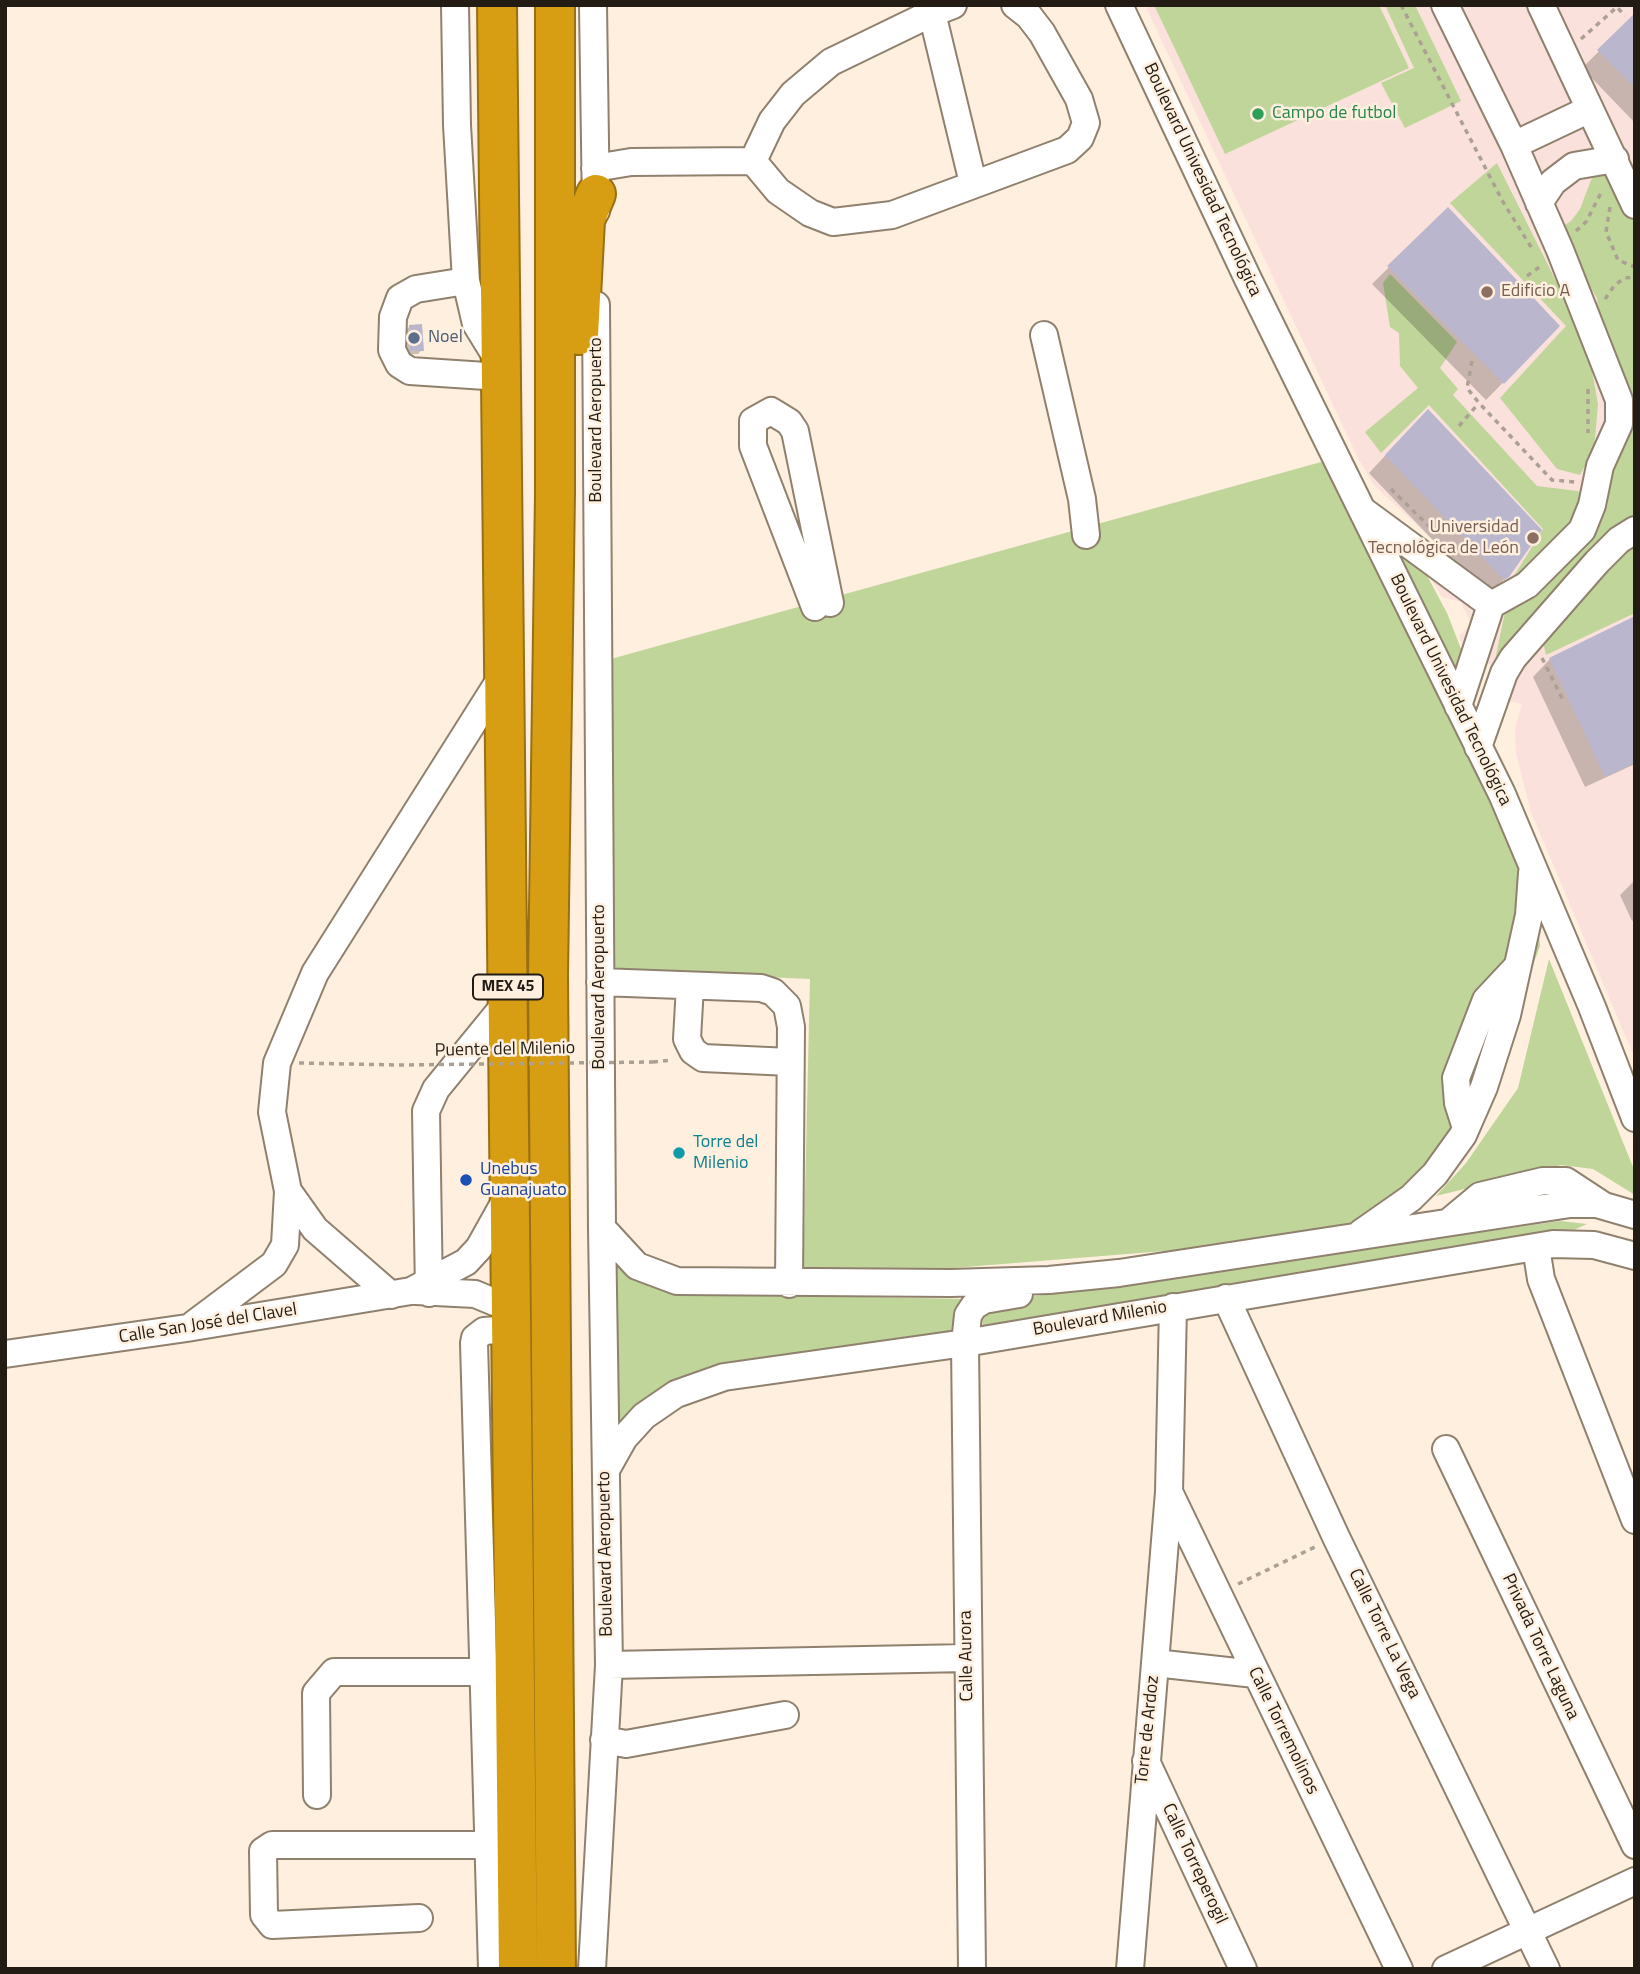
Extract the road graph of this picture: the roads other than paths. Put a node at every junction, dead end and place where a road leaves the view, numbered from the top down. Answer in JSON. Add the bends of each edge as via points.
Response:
{"nodes":[{"id":1,"x":455,"y":5,"type":"edge"},
{"id":2,"x":497,"y":5,"type":"edge"},
{"id":3,"x":555,"y":5,"type":"edge"},
{"id":4,"x":593,"y":5,"type":"edge"},
{"id":5,"x":1015,"y":5,"type":"edge"},
{"id":6,"x":1119,"y":5,"type":"edge"},
{"id":7,"x":1445,"y":5,"type":"edge"},
{"id":8,"x":1541,"y":5,"type":"edge"},
{"id":9,"x":943,"y":9,"type":"edge"},
{"id":10,"x":1590,"y":109,"type":"junction"},
{"id":11,"x":1514,"y":145,"type":"junction"},
{"id":12,"x":1615,"y":159,"type":"junction"},
{"id":13,"x":753,"y":161,"type":"junction"},
{"id":14,"x":596,"y":181,"type":"junction"},
{"id":15,"x":973,"y":183,"type":"junction"},
{"id":16,"x":1539,"y":203,"type":"junction"},
{"id":17,"x":1627,"y":203,"type":"edge"},
{"id":18,"x":466,"y":281,"type":"junction"},
{"id":19,"x":1044,"y":335,"type":"dead end"},
{"id":20,"x":500,"y":370,"type":"junction"},
{"id":21,"x":1628,"y":419,"type":"edge"},
{"id":22,"x":555,"y":493,"type":"junction"},
{"id":23,"x":1360,"y":508,"type":"junction"},
{"id":24,"x":1635,"y":530,"type":"edge"},
{"id":25,"x":1086,"y":535,"type":"dead end"},
{"id":26,"x":810,"y":560,"type":"junction"},
{"id":27,"x":1546,"y":568,"type":"junction"},
{"id":28,"x":1569,"y":593,"type":"junction"},
{"id":29,"x":822,"y":605,"type":"dead end"},
{"id":30,"x":1491,"y":605,"type":"junction"},
{"id":31,"x":506,"y":671,"type":"junction"},
{"id":32,"x":1458,"y":706,"type":"junction"},
{"id":33,"x":1478,"y":747,"type":"junction"},
{"id":34,"x":1532,"y":864,"type":"junction"},
{"id":35,"x":600,"y":982,"type":"junction"},
{"id":36,"x":690,"y":986,"type":"junction"},
{"id":37,"x":508,"y":1001,"type":"junction"},
{"id":38,"x":790,"y":1062,"type":"junction"},
{"id":39,"x":1635,"y":1118,"type":"edge"},
{"id":40,"x":288,"y":1191,"type":"junction"},
{"id":41,"x":509,"y":1194,"type":"junction"},
{"id":42,"x":1635,"y":1215,"type":"edge"},
{"id":43,"x":602,"y":1228,"type":"junction"},
{"id":44,"x":1353,"y":1239,"type":"junction"},
{"id":45,"x":1536,"y":1247,"type":"junction"},
{"id":46,"x":1635,"y":1256,"type":"edge"},
{"id":47,"x":1049,"y":1280,"type":"junction"},
{"id":48,"x":789,"y":1284,"type":"junction"},
{"id":49,"x":415,"y":1290,"type":"junction"},
{"id":50,"x":1226,"y":1298,"type":"junction"},
{"id":51,"x":1173,"y":1307,"type":"junction"},
{"id":52,"x":509,"y":1318,"type":"junction"},
{"id":53,"x":187,"y":1328,"type":"junction"},
{"id":54,"x":965,"y":1343,"type":"junction"},
{"id":55,"x":5,"y":1353,"type":"edge"},
{"id":56,"x":1446,"y":1449,"type":"dead end"},
{"id":57,"x":605,"y":1475,"type":"junction"},
{"id":58,"x":1169,"y":1492,"type":"junction"},
{"id":59,"x":1635,"y":1520,"type":"edge"},
{"id":60,"x":967,"y":1658,"type":"junction"},
{"id":61,"x":1155,"y":1663,"type":"junction"},
{"id":62,"x":609,"y":1665,"type":"junction"},
{"id":63,"x":484,"y":1671,"type":"junction"},
{"id":64,"x":1255,"y":1674,"type":"junction"},
{"id":65,"x":785,"y":1716,"type":"dead end"},
{"id":66,"x":604,"y":1740,"type":"junction"},
{"id":67,"x":1146,"y":1759,"type":"junction"},
{"id":68,"x":317,"y":1795,"type":"dead end"},
{"id":69,"x":503,"y":1845,"type":"junction"},
{"id":70,"x":1635,"y":1845,"type":"edge"},
{"id":71,"x":1635,"y":1881,"type":"edge"},
{"id":72,"x":419,"y":1918,"type":"dead end"},
{"id":73,"x":1527,"y":1930,"type":"junction"},
{"id":74,"x":1232,"y":1965,"type":"edge"},
{"id":75,"x":492,"y":1969,"type":"edge"},
{"id":76,"x":518,"y":1969,"type":"edge"},
{"id":77,"x":556,"y":1969,"type":"edge"},
{"id":78,"x":592,"y":1969,"type":"edge"},
{"id":79,"x":972,"y":1969,"type":"edge"},
{"id":80,"x":1130,"y":1969,"type":"edge"},
{"id":81,"x":1399,"y":1969,"type":"edge"},
{"id":82,"x":1446,"y":1969,"type":"edge"},
{"id":83,"x":1546,"y":1969,"type":"edge"}],
"edges":[{"from":1,"to":18,"type":"street"},
{"from":2,"to":20,"type":"highway","number":"MEX 45"},
{"from":3,"to":22,"type":"highway","number":"MEX 45"},
{"from":4,"to":14,"type":"street","name":"Boulevard Aeropuerto"},
{"from":5,"to":15,"type":"street","via":[[1048,43],[1079,99],[1086,123],[1080,138],[1067,150]]},
{"from":6,"to":23,"type":"street","name":"Boulevard Univesidad Tecnológica"},
{"from":7,"to":11,"type":"street"},
{"from":8,"to":10,"type":"street"},
{"from":9,"to":13,"type":"street","via":[[853,50],[812,78],[772,121]]},
{"from":9,"to":15,"type":"street"},
{"from":10,"to":11,"type":"street"},
{"from":10,"to":12,"type":"street"},
{"from":11,"to":16,"type":"street"},
{"from":12,"to":16,"type":"street","via":[[1574,166],[1553,182]]},
{"from":12,"to":17,"type":"street"},
{"from":13,"to":14,"type":"street","via":[[631,162]]},
{"from":13,"to":15,"type":"street","via":[[778,191],[810,213],[834,222],[892,215]]},
{"from":14,"to":22,"type":"highway","via":[[585,220],[578,344]]},
{"from":14,"to":35,"type":"street","name":"Boulevard Aeropuerto"},
{"from":16,"to":21,"type":"street"},
{"from":18,"to":20,"type":"street","via":[[476,324]]},
{"from":18,"to":20,"type":"street","via":[[416,289],[400,298],[394,310],[392,350],[402,368],[410,371]]},
{"from":19,"to":25,"type":"street"},
{"from":20,"to":31,"type":"highway","number":"MEX 45"},
{"from":21,"to":27,"type":"street","via":[[1600,466],[1589,516],[1569,546]]},
{"from":22,"to":77,"type":"highway","number":"MEX 45","via":[[548,976]]},
{"from":23,"to":30,"type":"street"},
{"from":23,"to":32,"type":"street","name":"Boulevard Univesidad Tecnológica"},
{"from":24,"to":28,"type":"street","via":[[1619,540]]},
{"from":26,"to":26,"type":"street","via":[[795,431],[779,413],[765,413],[754,421],[752,446]]},
{"from":26,"to":29,"type":"street"},
{"from":27,"to":28,"type":"street"},
{"from":27,"to":30,"type":"street","via":[[1516,593]]},
{"from":28,"to":33,"type":"street","via":[[1504,673]]},
{"from":30,"to":32,"type":"street"},
{"from":31,"to":37,"type":"highway","number":"MEX 45"},
{"from":31,"to":40,"type":"street","via":[[315,973],[277,1063],[271,1112]]},
{"from":32,"to":33,"type":"street","name":"Boulevard Univesidad Tecnológica"},
{"from":33,"to":34,"type":"street","name":"Boulevard Univesidad Tecnológica"},
{"from":34,"to":39,"type":"street","name":"Boulevard Univesidad Tecnológica"},
{"from":34,"to":44,"type":"street","via":[[1520,964],[1484,1087],[1466,1128],[1444,1164],[1411,1198]]},
{"from":35,"to":36,"type":"street"},
{"from":35,"to":43,"type":"street","name":"Boulevard Aeropuerto"},
{"from":36,"to":38,"type":"street","via":[[761,988],[781,998],[790,1016]]},
{"from":36,"to":38,"type":"street","via":[[687,1039],[692,1051],[703,1058]]},
{"from":37,"to":41,"type":"highway","number":"MEX 45"},
{"from":37,"to":49,"type":"street","via":[[436,1089],[426,1111]]},
{"from":38,"to":48,"type":"street"},
{"from":40,"to":49,"type":"street","via":[[315,1229]]},
{"from":40,"to":53,"type":"street","via":[[285,1245],[274,1264]]},
{"from":41,"to":49,"type":"street","name":"Calle San José del Clavel","via":[[479,1248],[458,1268]]},
{"from":41,"to":52,"type":"highway","number":"MEX 45"},
{"from":42,"to":44,"type":"street","via":[[1602,1205],[1570,1204]]},
{"from":43,"to":48,"type":"street","via":[[637,1266],[656,1276],[703,1283]]},
{"from":43,"to":57,"type":"street","name":"Boulevard Aeropuerto"},
{"from":44,"to":47,"type":"street"},
{"from":45,"to":46,"type":"street","name":"Boulevard Milenio","via":[[1594,1245]]},
{"from":45,"to":50,"type":"street","name":"Boulevard Milenio"},
{"from":45,"to":59,"type":"street","via":[[1541,1279]]},
{"from":47,"to":48,"type":"street"},
{"from":47,"to":54,"type":"street","name":"Calle Aurora","via":[[1022,1293],[979,1302],[968,1315]]},
{"from":49,"to":52,"type":"street","name":"Calle San José del Clavel","via":[[475,1294]]},
{"from":49,"to":53,"type":"street","name":"Calle San José del Clavel"},
{"from":50,"to":51,"type":"street","name":"Boulevard Milenio"},
{"from":50,"to":73,"type":"street","name":"Calle Torre La Vega"},
{"from":51,"to":54,"type":"street","name":"Boulevard Milenio"},
{"from":51,"to":58,"type":"street","name":"Torre de Ardoz"},
{"from":52,"to":63,"type":"street","via":[[484,1331],[474,1343]]},
{"from":52,"to":69,"type":"highway","number":"MEX 45"},
{"from":53,"to":55,"type":"street","name":"Calle San José del Clavel"},
{"from":54,"to":57,"type":"street","name":"Boulevard Milenio","via":[[698,1384],[660,1404],[633,1426]]},
{"from":54,"to":60,"type":"street","name":"Calle Aurora"},
{"from":56,"to":70,"type":"street","name":"Privada Torre Laguna"},
{"from":57,"to":62,"type":"street","name":"Boulevard Aeropuerto"},
{"from":58,"to":61,"type":"street","name":"Torre de Ardoz"},
{"from":58,"to":64,"type":"street","name":"Calle Torremolinos"},
{"from":60,"to":62,"type":"street"},
{"from":60,"to":79,"type":"street","name":"Calle Aurora"},
{"from":61,"to":64,"type":"street"},
{"from":61,"to":67,"type":"street","name":"Torre de Ardoz"},
{"from":62,"to":66,"type":"street","name":"Boulevard Aeropuerto"},
{"from":63,"to":68,"type":"street","via":[[334,1672],[316,1693]]},
{"from":63,"to":69,"type":"street"},
{"from":64,"to":81,"type":"street","name":"Calle Torremolinos"},
{"from":65,"to":66,"type":"street","via":[[626,1744]]},
{"from":66,"to":78,"type":"street","name":"Boulevard Aeropuerto"},
{"from":67,"to":74,"type":"street","name":"Calle Torreperogil"},
{"from":67,"to":80,"type":"street","name":"Torre de Ardoz"},
{"from":69,"to":72,"type":"street","via":[[272,1844],[263,1851],[264,1915],[272,1924]]},
{"from":69,"to":75,"type":"street"},
{"from":69,"to":76,"type":"highway","number":"MEX 45"},
{"from":71,"to":73,"type":"street"},
{"from":73,"to":82,"type":"street"},
{"from":73,"to":83,"type":"street","name":"Calle Torre La Vega"}]}
